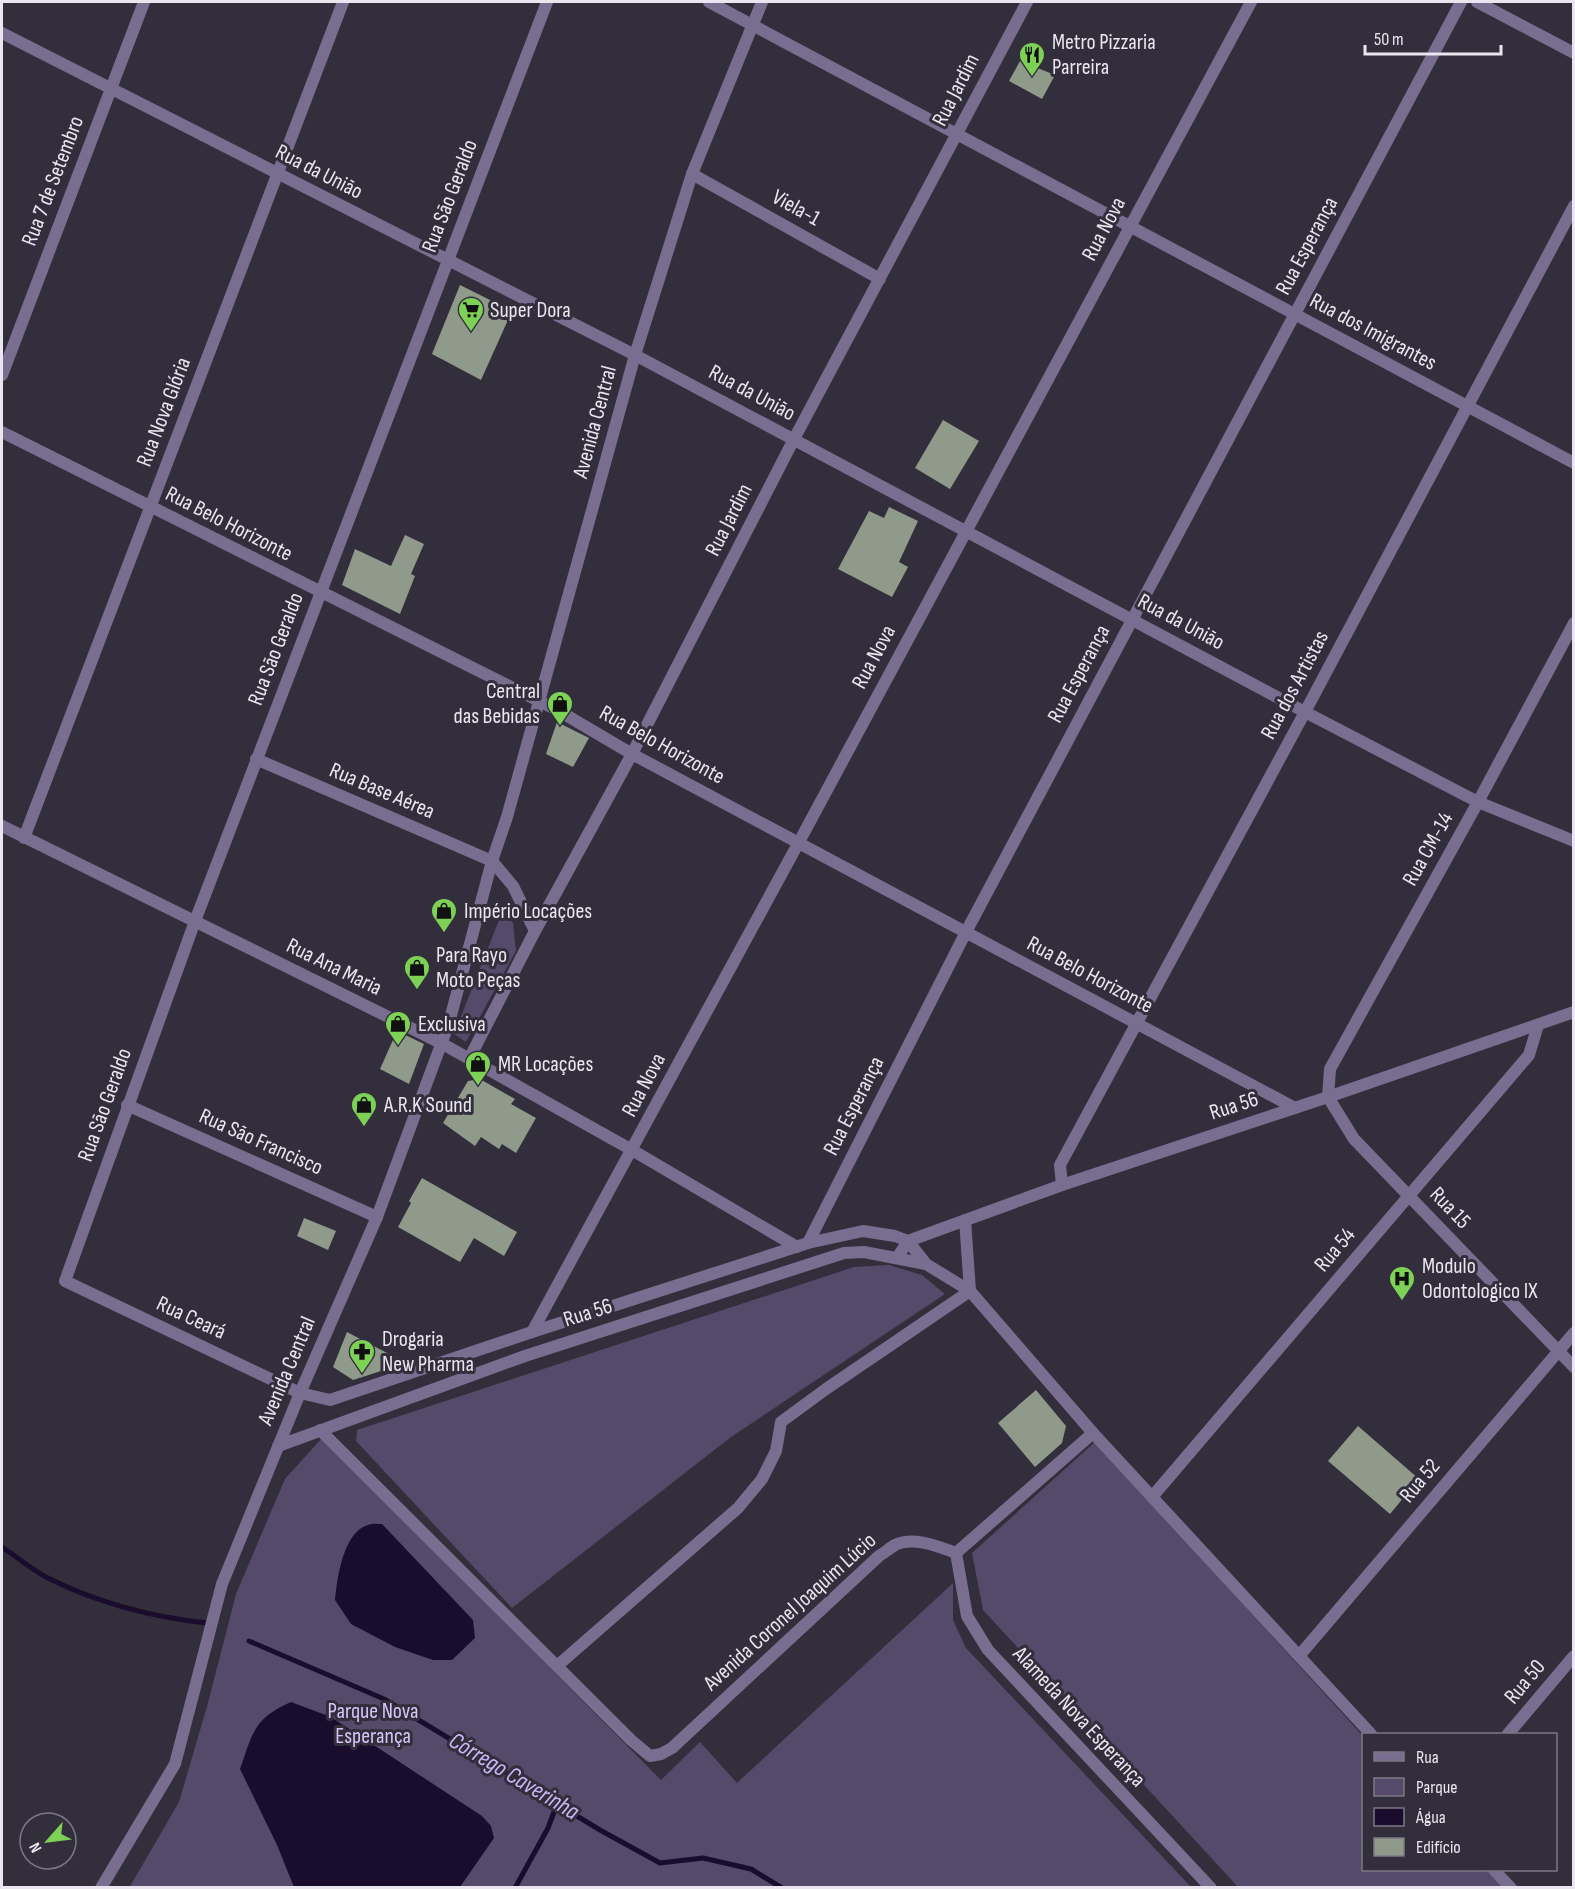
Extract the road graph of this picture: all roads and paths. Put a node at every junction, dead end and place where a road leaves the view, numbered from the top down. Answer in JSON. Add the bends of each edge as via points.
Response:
{"nodes":[{"id":1,"x":144,"y":2,"type":"edge"},
{"id":2,"x":343,"y":2,"type":"edge"},
{"id":3,"x":547,"y":2,"type":"edge"},
{"id":4,"x":709,"y":2,"type":"edge"},
{"id":5,"x":762,"y":2,"type":"edge"},
{"id":6,"x":1027,"y":2,"type":"edge"},
{"id":7,"x":1251,"y":2,"type":"edge"},
{"id":8,"x":1461,"y":2,"type":"edge"},
{"id":9,"x":1477,"y":2,"type":"edge"},
{"id":10,"x":753,"y":25,"type":"junction"},
{"id":11,"x":2,"y":33,"type":"edge"},
{"id":12,"x":1574,"y":53,"type":"edge"},
{"id":13,"x":111,"y":88,"type":"junction"},
{"id":14,"x":957,"y":134,"type":"junction"},
{"id":15,"x":277,"y":174,"type":"junction"},
{"id":16,"x":692,"y":174,"type":"junction"},
{"id":17,"x":1574,"y":206,"type":"edge"},
{"id":18,"x":1129,"y":226,"type":"junction"},
{"id":19,"x":448,"y":260,"type":"junction"},
{"id":20,"x":880,"y":279,"type":"junction"},
{"id":21,"x":1295,"y":314,"type":"junction"},
{"id":22,"x":635,"y":355,"type":"junction"},
{"id":23,"x":2,"y":375,"type":"edge"},
{"id":24,"x":1467,"y":406,"type":"junction"},
{"id":25,"x":2,"y":432,"type":"edge"},
{"id":26,"x":794,"y":440,"type":"junction"},
{"id":27,"x":1574,"y":463,"type":"edge"},
{"id":28,"x":150,"y":507,"type":"junction"},
{"id":29,"x":965,"y":531,"type":"junction"},
{"id":30,"x":320,"y":593,"type":"junction"},
{"id":31,"x":1132,"y":620,"type":"junction"},
{"id":32,"x":1574,"y":623,"type":"edge"},
{"id":33,"x":539,"y":701,"type":"junction"},
{"id":34,"x":1305,"y":712,"type":"junction"},
{"id":35,"x":632,"y":754,"type":"junction"},
{"id":36,"x":256,"y":759,"type":"junction"},
{"id":37,"x":1478,"y":802,"type":"junction"},
{"id":38,"x":2,"y":826,"type":"edge"},
{"id":39,"x":24,"y":838,"type":"junction"},
{"id":40,"x":1574,"y":841,"type":"edge"},
{"id":41,"x":799,"y":842,"type":"junction"},
{"id":42,"x":492,"y":861,"type":"junction"},
{"id":43,"x":195,"y":921,"type":"junction"},
{"id":44,"x":534,"y":931,"type":"junction"},
{"id":45,"x":966,"y":932,"type":"junction"},
{"id":46,"x":1574,"y":1012,"type":"edge"},
{"id":47,"x":1137,"y":1023,"type":"junction"},
{"id":48,"x":1538,"y":1024,"type":"junction"},
{"id":49,"x":441,"y":1043,"type":"junction"},
{"id":50,"x":469,"y":1059,"type":"junction"},
{"id":51,"x":1328,"y":1097,"type":"junction"},
{"id":52,"x":127,"y":1105,"type":"junction"},
{"id":53,"x":1295,"y":1108,"type":"junction"},
{"id":54,"x":632,"y":1150,"type":"junction"},
{"id":55,"x":1062,"y":1185,"type":"junction"},
{"id":56,"x":1409,"y":1196,"type":"junction"},
{"id":57,"x":377,"y":1217,"type":"junction"},
{"id":58,"x":965,"y":1220,"type":"junction"},
{"id":59,"x":908,"y":1241,"type":"junction"},
{"id":60,"x":802,"y":1245,"type":"junction"},
{"id":61,"x":897,"y":1258,"type":"junction"},
{"id":62,"x":926,"y":1264,"type":"junction"},
{"id":63,"x":65,"y":1281,"type":"joint"},
{"id":64,"x":970,"y":1291,"type":"junction"},
{"id":65,"x":532,"y":1332,"type":"junction"},
{"id":66,"x":1574,"y":1333,"type":"edge"},
{"id":67,"x":1558,"y":1351,"type":"junction"},
{"id":68,"x":1574,"y":1367,"type":"edge"},
{"id":69,"x":300,"y":1393,"type":"junction"},
{"id":70,"x":320,"y":1430,"type":"junction"},
{"id":71,"x":1093,"y":1433,"type":"junction"},
{"id":72,"x":278,"y":1446,"type":"junction"},
{"id":73,"x":1152,"y":1497,"type":"junction"},
{"id":74,"x":957,"y":1553,"type":"junction"},
{"id":75,"x":1299,"y":1656,"type":"junction"},
{"id":76,"x":1574,"y":1656,"type":"edge"},
{"id":77,"x":557,"y":1666,"type":"junction"},
{"id":78,"x":1370,"y":1733,"type":"edge"},
{"id":79,"x":1509,"y":1733,"type":"edge"},
{"id":80,"x":1496,"y":1871,"type":"edge"},
{"id":81,"x":101,"y":1887,"type":"edge"},
{"id":82,"x":1211,"y":1887,"type":"edge"},
{"id":83,"x":1510,"y":1887,"type":"edge"}],
"edges":[{"from":1,"to":13,"type":"street","name":"Rua 7 de Setembro"},
{"from":2,"to":15,"type":"street","name":"Rua Nova Glória"},
{"from":3,"to":19,"type":"street","name":"Rua São Geraldo"},
{"from":4,"to":10,"type":"street","name":"Rua dos Imigrantes"},
{"from":5,"to":10,"type":"street","name":"Avenida Central"},
{"from":6,"to":14,"type":"street","name":"Rua Jardim"},
{"from":7,"to":18,"type":"street","name":"Rua Nova"},
{"from":8,"to":21,"type":"street","name":"Rua Esperança"},
{"from":9,"to":12,"type":"street"},
{"from":10,"to":14,"type":"street","name":"Rua dos Imigrantes"},
{"from":10,"to":16,"type":"street","name":"Avenida Central"},
{"from":11,"to":13,"type":"street","name":"Rua da União"},
{"from":13,"to":15,"type":"street","name":"Rua da União"},
{"from":13,"to":23,"type":"street","name":"Rua 7 de Setembro"},
{"from":14,"to":18,"type":"street","name":"Rua dos Imigrantes"},
{"from":14,"to":20,"type":"street","name":"Rua Jardim"},
{"from":15,"to":19,"type":"street","name":"Rua da União"},
{"from":15,"to":28,"type":"street","name":"Rua Nova Glória"},
{"from":16,"to":20,"type":"street","name":"Viela-1"},
{"from":16,"to":22,"type":"street","name":"Avenida Central"},
{"from":17,"to":24,"type":"street","name":"Rua dos Artistas"},
{"from":18,"to":21,"type":"street","name":"Rua dos Imigrantes"},
{"from":18,"to":29,"type":"street","name":"Rua Nova"},
{"from":19,"to":22,"type":"street","name":"Rua da União"},
{"from":19,"to":30,"type":"street","name":"Rua São Geraldo"},
{"from":20,"to":26,"type":"street","name":"Rua Jardim"},
{"from":21,"to":24,"type":"street","name":"Rua dos Imigrantes"},
{"from":21,"to":31,"type":"street","name":"Rua Esperança"},
{"from":22,"to":26,"type":"street","name":"Rua da União"},
{"from":22,"to":33,"type":"street","name":"Avenida Central"},
{"from":24,"to":27,"type":"street","name":"Rua dos Imigrantes"},
{"from":24,"to":34,"type":"street","name":"Rua dos Artistas"},
{"from":25,"to":28,"type":"street","name":"Rua Belo Horizonte"},
{"from":26,"to":29,"type":"street","name":"Rua da União"},
{"from":26,"to":35,"type":"street","name":"Rua Jardim"},
{"from":28,"to":30,"type":"street","name":"Rua Belo Horizonte"},
{"from":28,"to":39,"type":"street","name":"Rua Nova Glória"},
{"from":29,"to":31,"type":"street","name":"Rua da União"},
{"from":29,"to":41,"type":"street","name":"Rua Nova"},
{"from":30,"to":33,"type":"street","name":"Rua Belo Horizonte"},
{"from":30,"to":36,"type":"street","name":"Rua São Geraldo"},
{"from":31,"to":34,"type":"street","name":"Rua da União"},
{"from":31,"to":45,"type":"street","name":"Rua Esperança"},
{"from":32,"to":37,"type":"street","name":"Rua CM-14"},
{"from":33,"to":35,"type":"street","name":"Rua Belo Horizonte"},
{"from":33,"to":42,"type":"street","name":"Avenida Central"},
{"from":34,"to":37,"type":"street","name":"Rua da União"},
{"from":34,"to":47,"type":"street","name":"Rua dos Artistas"},
{"from":35,"to":41,"type":"street","name":"Rua Belo Horizonte"},
{"from":35,"to":44,"type":"street","name":"Rua Jardim"},
{"from":36,"to":42,"type":"street","name":"Rua Base Aérea"},
{"from":36,"to":43,"type":"street","name":"Rua São Geraldo"},
{"from":37,"to":40,"type":"street","name":"Rua da União"},
{"from":37,"to":51,"type":"street","name":"Rua CM-14","via":[[1330,1070]]},
{"from":38,"to":39,"type":"street","name":"Rua Ana Maria"},
{"from":39,"to":43,"type":"street","name":"Rua Ana Maria"},
{"from":41,"to":45,"type":"street","name":"Rua Belo Horizonte"},
{"from":41,"to":54,"type":"street","name":"Rua Nova"},
{"from":42,"to":44,"type":"street","via":[[513,886]]},
{"from":42,"to":49,"type":"street","name":"Avenida Central"},
{"from":43,"to":49,"type":"street","name":"Rua Ana Maria"},
{"from":43,"to":52,"type":"street","name":"Rua São Geraldo"},
{"from":44,"to":50,"type":"street","name":"Rua Jardim"},
{"from":45,"to":47,"type":"street","name":"Rua Belo Horizonte"},
{"from":45,"to":60,"type":"street","name":"Rua Esperança"},
{"from":46,"to":48,"type":"street","name":"Rua 56"},
{"from":47,"to":53,"type":"street","name":"Rua Belo Horizonte"},
{"from":47,"to":55,"type":"street","name":"Rua dos Artistas","via":[[1060,1165]]},
{"from":48,"to":51,"type":"street","name":"Rua 56"},
{"from":48,"to":56,"type":"street","name":"Rua 54","via":[[1529,1055]]},
{"from":49,"to":50,"type":"street","name":"Rua Ana Maria"},
{"from":49,"to":57,"type":"street","name":"Avenida Central"},
{"from":50,"to":54,"type":"street","name":"Rua Ana Maria"},
{"from":51,"to":53,"type":"street","name":"Rua 56"},
{"from":51,"to":56,"type":"street","name":"Rua 15","via":[[1354,1139]]},
{"from":52,"to":57,"type":"street","name":"Rua São Francisco"},
{"from":52,"to":63,"type":"street","name":"Rua São Geraldo"},
{"from":53,"to":55,"type":"street","name":"Rua 56"},
{"from":54,"to":60,"type":"street","name":"Rua Ana Maria"},
{"from":54,"to":65,"type":"street","name":"Rua Nova"},
{"from":55,"to":58,"type":"street","name":"Rua 56"},
{"from":56,"to":67,"type":"street","name":"Rua 15"},
{"from":56,"to":73,"type":"street","name":"Rua 54"},
{"from":57,"to":69,"type":"street","name":"Avenida Central"},
{"from":58,"to":59,"type":"street","name":"Rua 56"},
{"from":58,"to":64,"type":"street"},
{"from":59,"to":60,"type":"street","name":"Rua 56","via":[[863,1231]]},
{"from":59,"to":61,"type":"street"},
{"from":59,"to":62,"type":"street"},
{"from":60,"to":65,"type":"street","name":"Rua 56"},
{"from":61,"to":62,"type":"street"},
{"from":61,"to":70,"type":"street","name":"Rua 56","via":[[844,1253],[525,1356]]},
{"from":62,"to":64,"type":"street"},
{"from":63,"to":69,"type":"street","name":"Rua Ceará"},
{"from":64,"to":71,"type":"street"},
{"from":64,"to":77,"type":"street","via":[[781,1422],[776,1451],[762,1479],[738,1508]]},
{"from":65,"to":69,"type":"street","name":"Rua 56","via":[[330,1400]]},
{"from":66,"to":67,"type":"street","name":"Rua 52"},
{"from":67,"to":68,"type":"street","name":"Rua 15"},
{"from":67,"to":75,"type":"street","name":"Rua 52"},
{"from":69,"to":72,"type":"street","name":"Avenida Central"},
{"from":70,"to":72,"type":"street","name":"Rua 56"},
{"from":70,"to":77,"type":"street","name":"Avenida Coronel Joaquim Lúcio"},
{"from":71,"to":73,"type":"street"},
{"from":71,"to":74,"type":"street"},
{"from":72,"to":81,"type":"street","name":"Avenida Central","via":[[222,1584],[175,1764]]},
{"from":73,"to":75,"type":"street"},
{"from":74,"to":77,"type":"street","name":"Avenida Coronel Joaquim Lúcio","via":[[914,1542],[897,1544],[879,1556],[661,1754],[650,1756],[631,1740]]},
{"from":74,"to":82,"type":"street","name":"Alameda Nova Esperança","via":[[967,1616],[988,1650]]},
{"from":75,"to":78,"type":"street"},
{"from":76,"to":79,"type":"street","name":"Rua 50"},
{"from":80,"to":83,"type":"street"}]}
